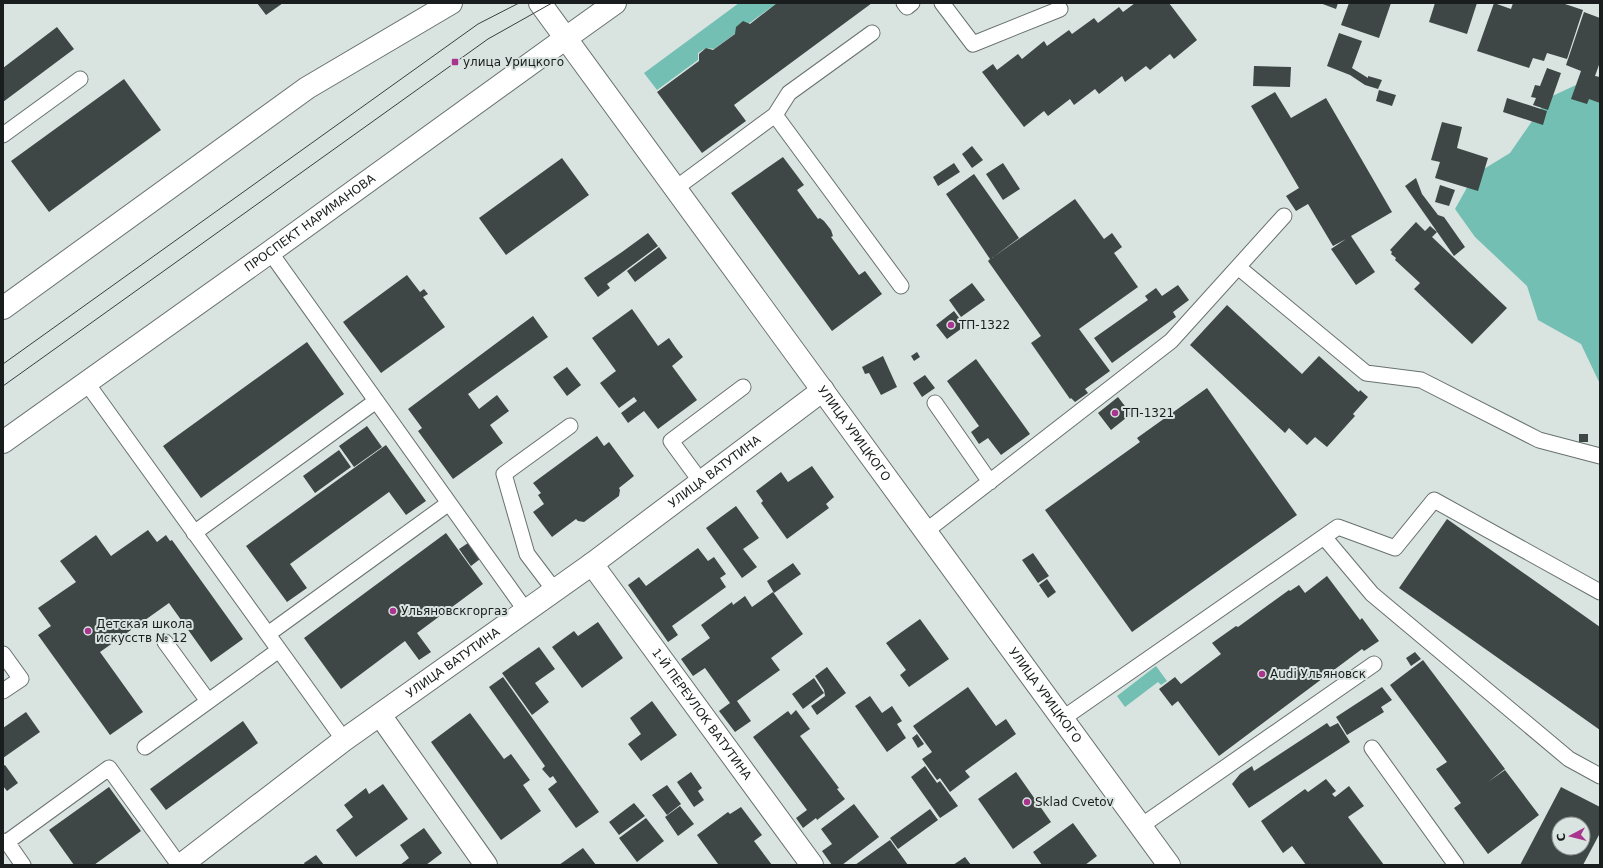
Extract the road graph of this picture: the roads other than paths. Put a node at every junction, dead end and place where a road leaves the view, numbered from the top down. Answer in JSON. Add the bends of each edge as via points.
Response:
{"nodes":[{"id":1,"x":451,"y":3,"type":"edge"},
{"id":2,"x":540,"y":3,"type":"edge"},
{"id":3,"x":615,"y":3,"type":"edge"},
{"id":4,"x":904,"y":3,"type":"edge"},
{"id":5,"x":912,"y":3,"type":"edge"},
{"id":6,"x":942,"y":3,"type":"edge"},
{"id":7,"x":1060,"y":9,"type":"dead end"},
{"id":8,"x":872,"y":32,"type":"dead end"},
{"id":9,"x":566,"y":38,"type":"junction"},
{"id":10,"x":80,"y":79,"type":"dead end"},
{"id":11,"x":775,"y":115,"type":"junction"},
{"id":12,"x":3,"y":135,"type":"edge"},
{"id":13,"x":676,"y":188,"type":"junction"},
{"id":14,"x":1284,"y":216,"type":"dead end"},
{"id":15,"x":270,"y":252,"type":"junction"},
{"id":16,"x":1238,"y":267,"type":"junction"},
{"id":17,"x":901,"y":286,"type":"dead end"},
{"id":18,"x":3,"y":308,"type":"edge"},
{"id":19,"x":86,"y":382,"type":"junction"},
{"id":20,"x":743,"y":387,"type":"dead end"},
{"id":21,"x":823,"y":390,"type":"junction"},
{"id":22,"x":376,"y":401,"type":"junction"},
{"id":23,"x":934,"y":403,"type":"dead end"},
{"id":24,"x":570,"y":426,"type":"dead end"},
{"id":25,"x":3,"y":442,"type":"edge"},
{"id":26,"x":1600,"y":456,"type":"edge"},
{"id":27,"x":701,"y":482,"type":"junction"},
{"id":28,"x":990,"y":482,"type":"junction"},
{"id":29,"x":449,"y":503,"type":"junction"},
{"id":30,"x":926,"y":531,"type":"junction"},
{"id":31,"x":194,"y":532,"type":"junction"},
{"id":32,"x":1324,"y":537,"type":"junction"},
{"id":33,"x":592,"y":564,"type":"junction"},
{"id":34,"x":554,"y":591,"type":"junction"},
{"id":35,"x":1600,"y":592,"type":"edge"},
{"id":36,"x":526,"y":611,"type":"junction"},
{"id":37,"x":268,"y":634,"type":"junction"},
{"id":38,"x":165,"y":642,"type":"dead end"},
{"id":39,"x":279,"y":650,"type":"junction"},
{"id":40,"x":3,"y":654,"type":"edge"},
{"id":41,"x":1374,"y":664,"type":"dead end"},
{"id":42,"x":3,"y":691,"type":"edge"},
{"id":43,"x":208,"y":701,"type":"junction"},
{"id":44,"x":380,"y":715,"type":"junction"},
{"id":45,"x":1062,"y":719,"type":"junction"},
{"id":46,"x":344,"y":740,"type":"junction"},
{"id":47,"x":145,"y":746,"type":"dead end"},
{"id":48,"x":1372,"y":748,"type":"dead end"},
{"id":49,"x":1600,"y":776,"type":"edge"},
{"id":50,"x":1141,"y":826,"type":"junction"},
{"id":51,"x":5,"y":842,"type":"edge"},
{"id":52,"x":23,"y":865,"type":"edge"},
{"id":53,"x":180,"y":865,"type":"edge"},
{"id":54,"x":486,"y":865,"type":"edge"},
{"id":55,"x":812,"y":865,"type":"edge"},
{"id":56,"x":1169,"y":865,"type":"edge"},
{"id":57,"x":1456,"y":865,"type":"edge"}],
"edges":[{"from":1,"to":18,"type":"main road","via":[[307,88]]},
{"from":2,"to":9,"type":"main road","name":"УЛИЦА УРИЦКОГО"},
{"from":3,"to":9,"type":"main road","name":"ПРОСПЕКТ НАРИМАНОВА"},
{"from":4,"to":5,"type":"lane","via":[[907,7]]},
{"from":6,"to":7,"type":"lane","via":[[973,44]]},
{"from":8,"to":11,"type":"lane","via":[[789,93]]},
{"from":9,"to":13,"type":"main road","name":"УЛИЦА УРИЦКОГО"},
{"from":9,"to":15,"type":"main road","name":"ПРОСПЕКТ НАРИМАНОВА"},
{"from":10,"to":12,"type":"lane"},
{"from":11,"to":13,"type":"lane"},
{"from":11,"to":17,"type":"lane"},
{"from":13,"to":21,"type":"main road","name":"УЛИЦА УРИЦКОГО"},
{"from":14,"to":16,"type":"lane"},
{"from":15,"to":19,"type":"main road","name":"ПРОСПЕКТ НАРИМАНОВА"},
{"from":15,"to":22,"type":"lane"},
{"from":16,"to":26,"type":"lane","via":[[1366,373],[1421,380],[1539,440]]},
{"from":16,"to":28,"type":"lane","via":[[1172,341]]},
{"from":19,"to":25,"type":"main road","name":"ПРОСПЕКТ НАРИМАНОВА"},
{"from":19,"to":31,"type":"lane"},
{"from":20,"to":27,"type":"lane","via":[[671,441]]},
{"from":21,"to":27,"type":"main road","name":"УЛИЦА ВАТУТИНА"},
{"from":21,"to":30,"type":"main road","name":"УЛИЦА УРИЦКОГО"},
{"from":22,"to":29,"type":"lane"},
{"from":22,"to":31,"type":"lane"},
{"from":23,"to":28,"type":"lane"},
{"from":24,"to":34,"type":"lane","via":[[504,474],[527,554]]},
{"from":27,"to":33,"type":"main road","name":"УЛИЦА ВАТУТИНА"},
{"from":28,"to":30,"type":"lane"},
{"from":29,"to":36,"type":"lane"},
{"from":29,"to":37,"type":"lane"},
{"from":30,"to":45,"type":"main road","name":"УЛИЦА УРИЦКОГО"},
{"from":31,"to":37,"type":"lane"},
{"from":32,"to":35,"type":"lane","via":[[1338,528],[1395,548],[1434,500]]},
{"from":32,"to":45,"type":"lane"},
{"from":32,"to":49,"type":"lane","via":[[1372,594],[1569,759]]},
{"from":33,"to":34,"type":"main road","name":"УЛИЦА ВАТУТИНА"},
{"from":33,"to":55,"type":"main road","name":"1-Й ПЕРЕУЛОК ВАТУТИНА"},
{"from":34,"to":36,"type":"main road","name":"УЛИЦА ВАТУТИНА"},
{"from":36,"to":44,"type":"main road","name":"УЛИЦА ВАТУТИНА"},
{"from":37,"to":39,"type":"lane"},
{"from":38,"to":43,"type":"lane"},
{"from":39,"to":43,"type":"lane"},
{"from":39,"to":46,"type":"lane"},
{"from":40,"to":42,"type":"lane","via":[[21,679]]},
{"from":41,"to":50,"type":"lane"},
{"from":43,"to":47,"type":"lane"},
{"from":44,"to":46,"type":"main road","name":"УЛИЦА ВАТУТИНА"},
{"from":44,"to":54,"type":"main road"},
{"from":45,"to":50,"type":"main road","name":"УЛИЦА УРИЦКОГО"},
{"from":46,"to":53,"type":"main road","name":"УЛИЦА ВАТУТИНА"},
{"from":48,"to":57,"type":"lane"},
{"from":50,"to":56,"type":"main road","name":"УЛИЦА УРИЦКОГО"},
{"from":51,"to":52,"type":"lane"},
{"from":51,"to":53,"type":"lane","via":[[108,768]]}]}
